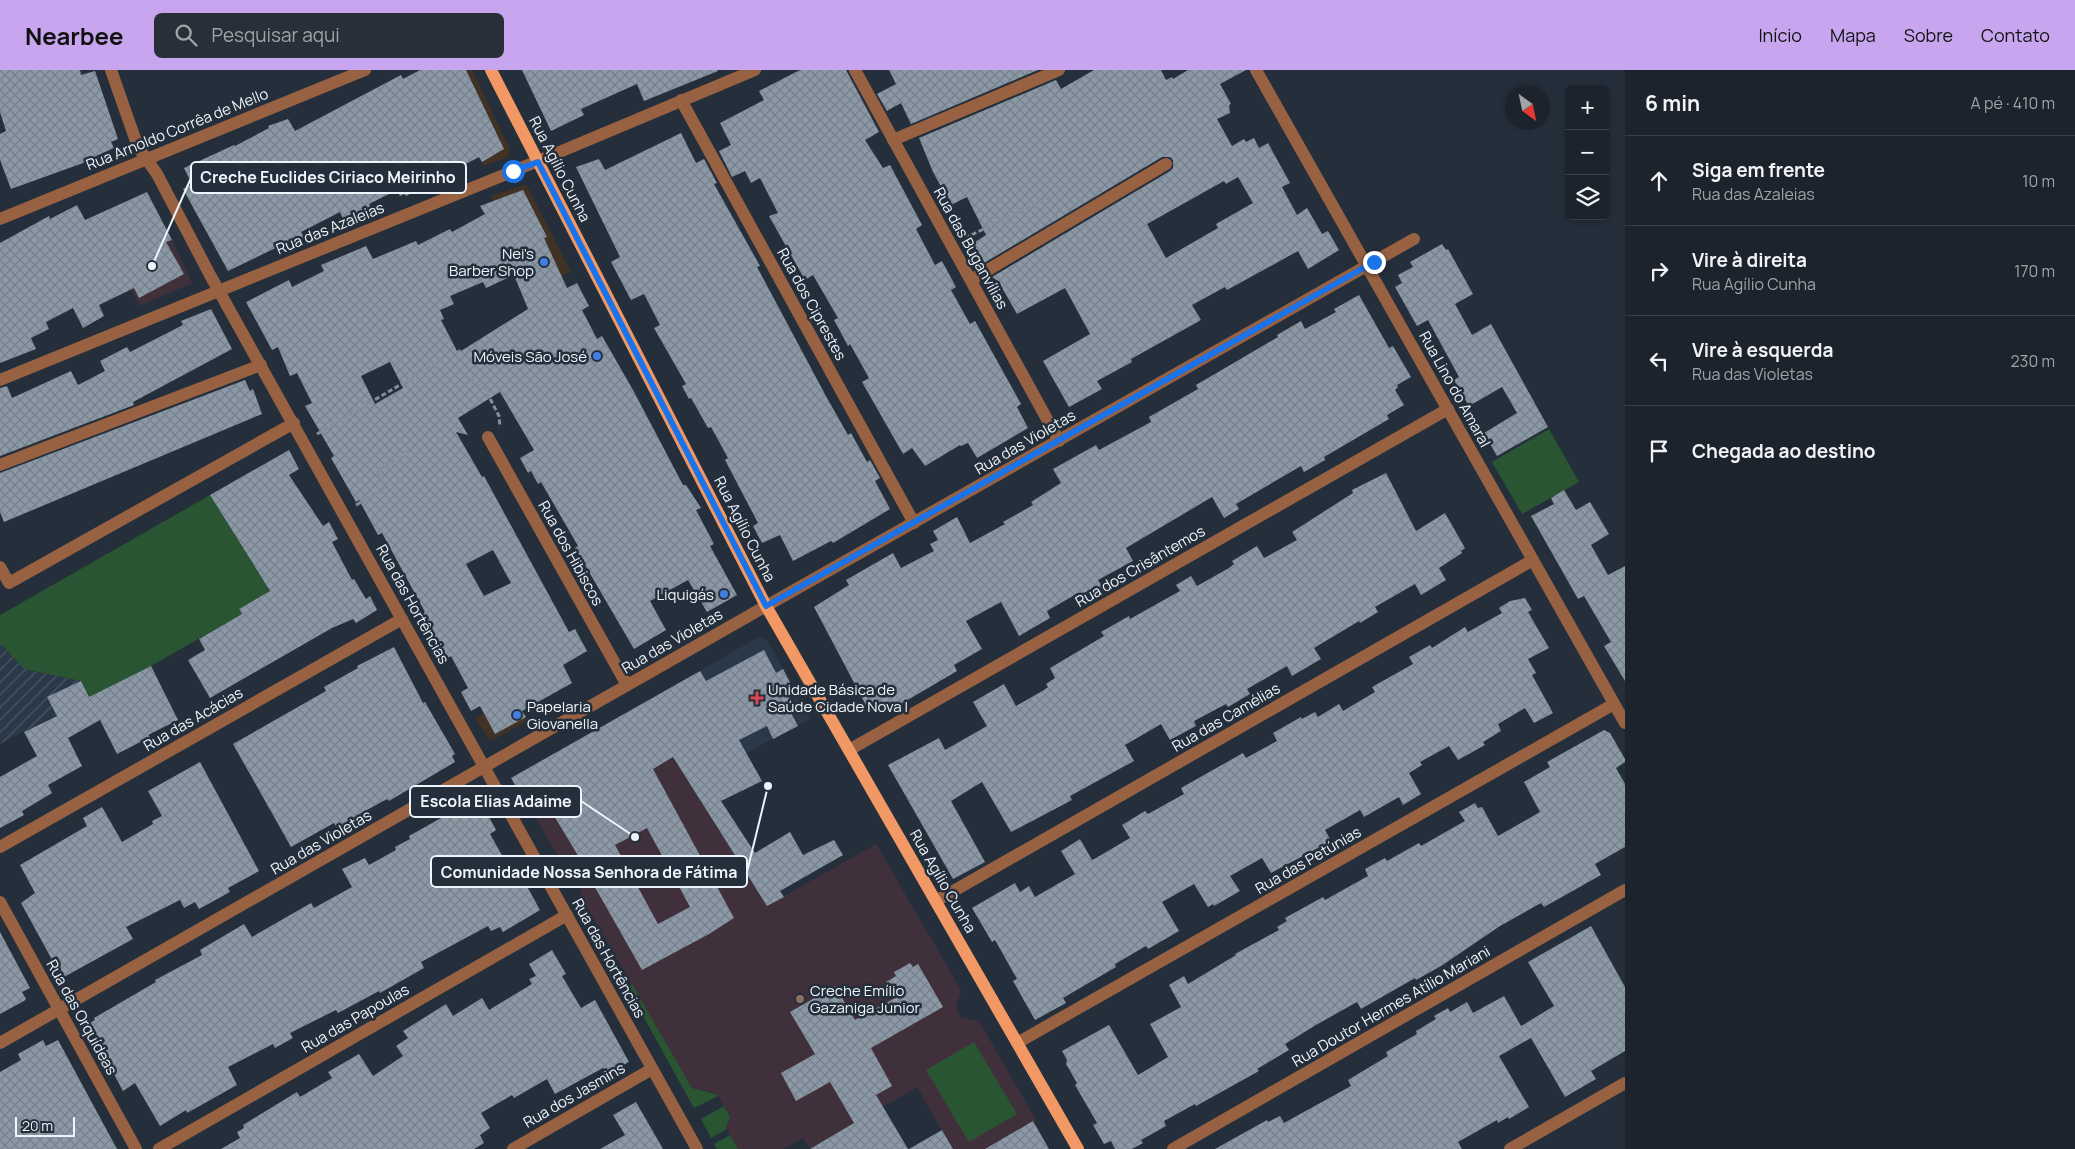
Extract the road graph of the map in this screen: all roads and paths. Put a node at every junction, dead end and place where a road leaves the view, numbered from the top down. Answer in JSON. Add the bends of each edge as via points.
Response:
{"nodes":[{"id":1,"x":111,"y":70,"type":"edge"},
{"id":2,"x":366,"y":70,"type":"edge"},
{"id":3,"x":490,"y":70,"type":"edge"},
{"id":4,"x":755,"y":70,"type":"edge"},
{"id":5,"x":855,"y":70,"type":"edge"},
{"id":6,"x":1059,"y":70,"type":"edge"},
{"id":7,"x":1256,"y":70,"type":"edge"},
{"id":8,"x":681,"y":100,"type":"junction"},
{"id":9,"x":894,"y":140,"type":"junction"},
{"id":10,"x":146,"y":160,"type":"junction"},
{"id":11,"x":538,"y":162,"type":"junction"},
{"id":12,"x":1166,"y":164,"type":"dead end"},
{"id":13,"x":1050,"y":197,"type":"dead end"},
{"id":14,"x":0,"y":219,"type":"edge"},
{"id":15,"x":1414,"y":239,"type":"dead end"},
{"id":16,"x":951,"y":245,"type":"junction"},
{"id":17,"x":1367,"y":266,"type":"junction"},
{"id":18,"x":971,"y":280,"type":"junction"},
{"id":19,"x":219,"y":290,"type":"junction"},
{"id":20,"x":437,"y":363,"type":"dead end"},
{"id":21,"x":261,"y":365,"type":"junction"},
{"id":22,"x":471,"y":378,"type":"dead end"},
{"id":23,"x":0,"y":380,"type":"edge"},
{"id":24,"x":1448,"y":409,"type":"junction"},
{"id":25,"x":294,"y":424,"type":"junction"},
{"id":26,"x":489,"y":440,"type":"joint"},
{"id":27,"x":1059,"y":441,"type":"junction"},
{"id":28,"x":304,"y":442,"type":"junction"},
{"id":29,"x":410,"y":451,"type":"dead end"},
{"id":30,"x":0,"y":465,"type":"edge"},
{"id":31,"x":343,"y":512,"type":"junction"},
{"id":32,"x":914,"y":523,"type":"junction"},
{"id":33,"x":1533,"y":560,"type":"junction"},
{"id":34,"x":0,"y":567,"type":"edge"},
{"id":35,"x":766,"y":606,"type":"junction"},
{"id":36,"x":402,"y":619,"type":"junction"},
{"id":37,"x":627,"y":685,"type":"junction"},
{"id":38,"x":1614,"y":704,"type":"junction"},
{"id":39,"x":1625,"y":723,"type":"edge"},
{"id":40,"x":849,"y":750,"type":"junction"},
{"id":41,"x":484,"y":767,"type":"junction"},
{"id":42,"x":0,"y":847,"type":"edge"},
{"id":43,"x":1625,"y":890,"type":"edge"},
{"id":44,"x":936,"y":901,"type":"junction"},
{"id":45,"x":0,"y":902,"type":"edge"},
{"id":46,"x":567,"y":915,"type":"junction"},
{"id":47,"x":59,"y":1010,"type":"junction"},
{"id":48,"x":0,"y":1043,"type":"edge"},
{"id":49,"x":1017,"y":1043,"type":"junction"},
{"id":50,"x":652,"y":1069,"type":"junction"},
{"id":51,"x":1625,"y":1083,"type":"edge"},
{"id":52,"x":136,"y":1149,"type":"edge"},
{"id":53,"x":159,"y":1149,"type":"edge"},
{"id":54,"x":512,"y":1149,"type":"edge"},
{"id":55,"x":697,"y":1149,"type":"edge"},
{"id":56,"x":1078,"y":1149,"type":"edge"},
{"id":57,"x":1173,"y":1149,"type":"edge"},
{"id":58,"x":1510,"y":1149,"type":"edge"}],
"edges":[{"from":1,"to":10,"type":"street","name":"Rua das Hortências","via":[[138,147]]},
{"from":2,"to":10,"type":"street","name":"Rua Arnoldo Corrêa de Mello"},
{"from":3,"to":11,"type":"main road","name":"Rua Agílio Cunha"},
{"from":4,"to":8,"type":"street","name":"Rua das Azaleias"},
{"from":5,"to":9,"type":"street","name":"Rua das Buganvílias"},
{"from":6,"to":9,"type":"street"},
{"from":7,"to":17,"type":"street","name":"Rua Lino do Amaral"},
{"from":8,"to":11,"type":"street","name":"Rua das Azaleias"},
{"from":8,"to":32,"type":"street","name":"Rua dos Ciprestes"},
{"from":9,"to":16,"type":"street","name":"Rua das Buganvílias"},
{"from":10,"to":14,"type":"street","name":"Rua Arnoldo Corrêa de Mello"},
{"from":10,"to":19,"type":"street","name":"Rua das Hortências","via":[[157,174]]},
{"from":11,"to":19,"type":"street","name":"Rua das Azaleias"},
{"from":11,"to":35,"type":"main road","name":"Rua Agílio Cunha"},
{"from":12,"to":18,"type":"street"},
{"from":13,"to":16,"type":"path"},
{"from":15,"to":17,"type":"street","name":"Rua das Violetas"},
{"from":16,"to":18,"type":"street","name":"Rua das Buganvílias"},
{"from":17,"to":24,"type":"street","name":"Rua Lino do Amaral"},
{"from":17,"to":27,"type":"street","name":"Rua das Violetas"},
{"from":18,"to":27,"type":"street","name":"Rua das Buganvílias"},
{"from":19,"to":21,"type":"street","name":"Rua das Hortências"},
{"from":19,"to":23,"type":"street","name":"Rua das Azaleias"},
{"from":20,"to":28,"type":"path"},
{"from":21,"to":25,"type":"street","name":"Rua das Hortências"},
{"from":21,"to":30,"type":"street"},
{"from":22,"to":26,"type":"path","via":[[484,387],[499,416],[500,427]]},
{"from":24,"to":33,"type":"street","name":"Rua Lino do Amaral"},
{"from":24,"to":40,"type":"street","name":"Rua dos Crisântemos"},
{"from":25,"to":28,"type":"street","name":"Rua das Hortências"},
{"from":25,"to":34,"type":"street","via":[[9,583]]},
{"from":26,"to":37,"type":"street","name":"Rua dos Hibiscos"},
{"from":27,"to":32,"type":"street","name":"Rua das Violetas"},
{"from":28,"to":31,"type":"street","name":"Rua das Hortências"},
{"from":29,"to":31,"type":"path","via":[[379,469],[384,489]]},
{"from":31,"to":36,"type":"street","name":"Rua das Hortências"},
{"from":32,"to":35,"type":"street","name":"Rua das Violetas"},
{"from":33,"to":38,"type":"street","name":"Rua Lino do Amaral"},
{"from":33,"to":44,"type":"street","name":"Rua das Camélias"},
{"from":35,"to":37,"type":"street","name":"Rua das Violetas"},
{"from":35,"to":40,"type":"main road","name":"Rua Agílio Cunha"},
{"from":36,"to":41,"type":"street","name":"Rua das Hortências"},
{"from":36,"to":42,"type":"street","name":"Rua das Acácias"},
{"from":37,"to":41,"type":"street","name":"Rua das Violetas"},
{"from":38,"to":39,"type":"street","name":"Rua Lino do Amaral"},
{"from":38,"to":49,"type":"street","name":"Rua das Petúnias"},
{"from":40,"to":44,"type":"main road","name":"Rua Agílio Cunha"},
{"from":41,"to":46,"type":"street","name":"Rua das Hortências"},
{"from":41,"to":47,"type":"street","name":"Rua das Violetas"},
{"from":43,"to":57,"type":"street","name":"Rua Doutor Hermes Atílio Mariani"},
{"from":44,"to":49,"type":"main road","name":"Rua Agílio Cunha"},
{"from":45,"to":47,"type":"street","name":"Rua das Orquídeas"},
{"from":46,"to":50,"type":"street","name":"Rua das Hortências"},
{"from":46,"to":53,"type":"street","name":"Rua das Papoulas"},
{"from":47,"to":48,"type":"street","name":"Rua das Violetas"},
{"from":47,"to":52,"type":"street","name":"Rua das Orquídeas"},
{"from":49,"to":56,"type":"main road","name":"Rua Agílio Cunha"},
{"from":50,"to":54,"type":"street","name":"Rua dos Jasmins"},
{"from":50,"to":55,"type":"street","name":"Rua das Hortências"},
{"from":51,"to":58,"type":"street"}]}
